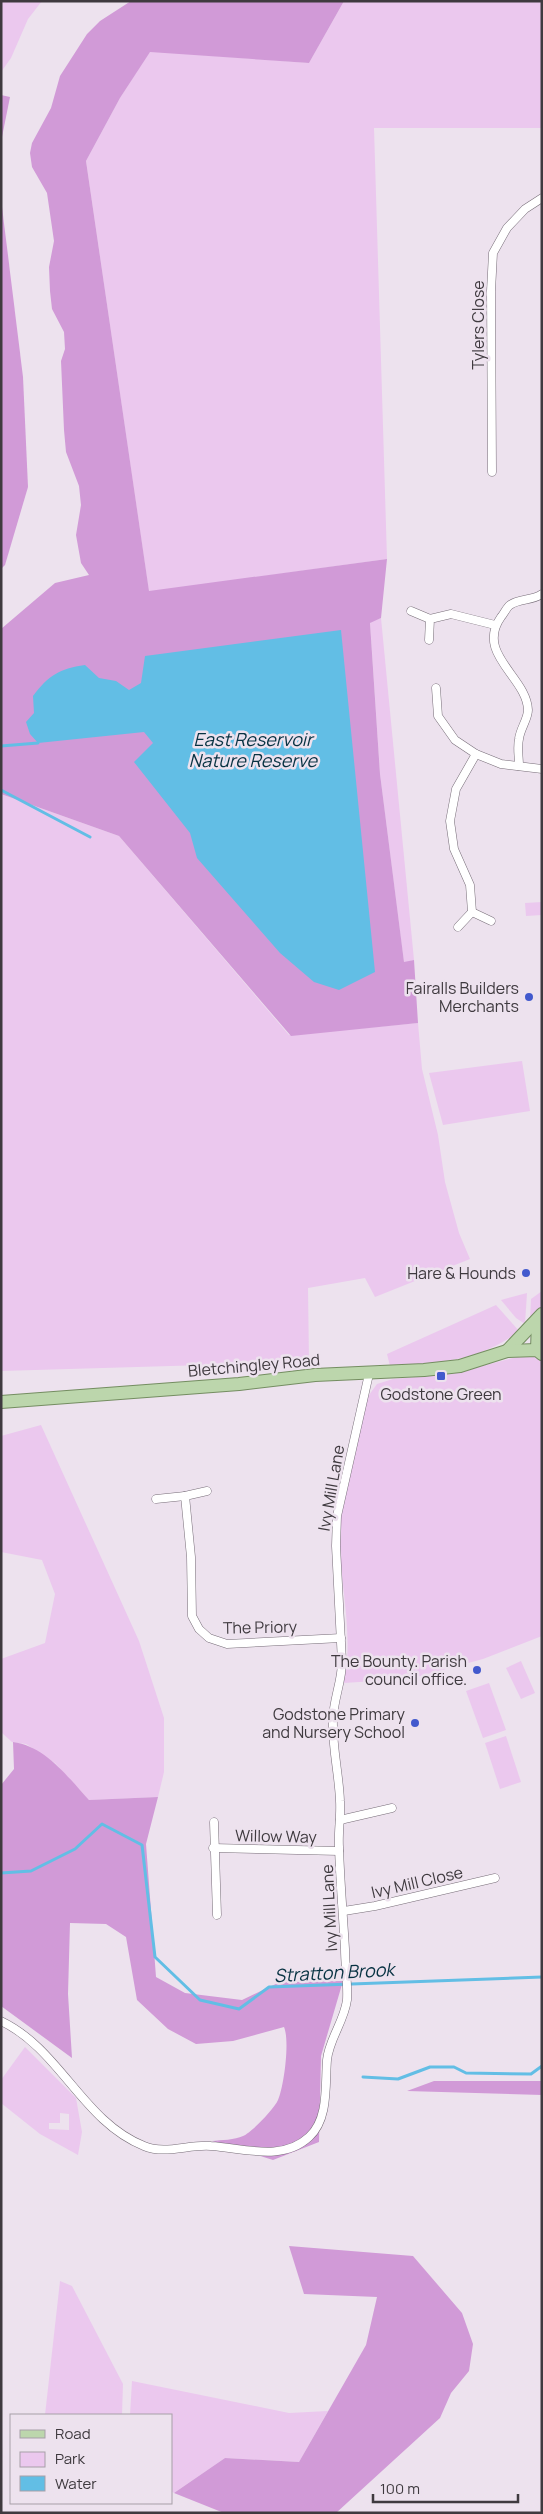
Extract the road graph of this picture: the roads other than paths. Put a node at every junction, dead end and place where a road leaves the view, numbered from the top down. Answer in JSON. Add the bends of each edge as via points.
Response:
{"nodes":[{"id":1,"x":542,"y":198,"type":"edge"},
{"id":2,"x":492,"y":472,"type":"dead end"},
{"id":3,"x":540,"y":598,"type":"edge"},
{"id":4,"x":411,"y":611,"type":"dead end"},
{"id":5,"x":430,"y":620,"type":"junction"},
{"id":6,"x":495,"y":625,"type":"junction"},
{"id":7,"x":429,"y":640,"type":"dead end"},
{"id":8,"x":436,"y":688,"type":"dead end"},
{"id":9,"x":476,"y":754,"type":"junction"},
{"id":10,"x":519,"y":766,"type":"junction"},
{"id":11,"x":542,"y":769,"type":"edge"},
{"id":12,"x":472,"y":912,"type":"junction"},
{"id":13,"x":491,"y":921,"type":"dead end"},
{"id":14,"x":458,"y":927,"type":"dead end"},
{"id":15,"x":540,"y":1316,"type":"edge"},
{"id":16,"x":507,"y":1351,"type":"junction"},
{"id":17,"x":539,"y":1352,"type":"edge"},
{"id":18,"x":369,"y":1374,"type":"junction"},
{"id":19,"x":1,"y":1402,"type":"edge"},
{"id":20,"x":207,"y":1491,"type":"dead end"},
{"id":21,"x":185,"y":1496,"type":"junction"},
{"id":22,"x":156,"y":1499,"type":"dead end"},
{"id":23,"x":341,"y":1638,"type":"junction"},
{"id":24,"x":392,"y":1808,"type":"dead end"},
{"id":25,"x":340,"y":1820,"type":"junction"},
{"id":26,"x":214,"y":1822,"type":"dead end"},
{"id":27,"x":213,"y":1848,"type":"junction"},
{"id":28,"x":339,"y":1851,"type":"junction"},
{"id":29,"x":495,"y":1878,"type":"dead end"},
{"id":30,"x":344,"y":1911,"type":"junction"},
{"id":31,"x":217,"y":1915,"type":"dead end"},
{"id":32,"x":1,"y":2021,"type":"edge"}],
"edges":[{"from":1,"to":2,"type":"street","name":"Tylers Close","via":[[525,209],[507,228],[493,252]]},
{"from":3,"to":6,"type":"street","via":[[521,600],[509,606]]},
{"from":4,"to":5,"type":"street"},
{"from":5,"to":6,"type":"street","via":[[451,614]]},
{"from":5,"to":7,"type":"street"},
{"from":6,"to":10,"type":"street","via":[[494,647],[524,695],[528,711],[519,739]]},
{"from":8,"to":9,"type":"street","via":[[438,716],[456,740]]},
{"from":9,"to":10,"type":"street","via":[[501,764]]},
{"from":9,"to":12,"type":"street","via":[[456,789],[450,821],[454,849],[470,885]]},
{"from":10,"to":11,"type":"street"},
{"from":12,"to":13,"type":"street"},
{"from":12,"to":14,"type":"street"},
{"from":15,"to":16,"type":"main road"},
{"from":15,"to":17,"type":"main road"},
{"from":16,"to":17,"type":"main road"},
{"from":16,"to":18,"type":"main road","name":"Bletchingley Road","via":[[460,1366]]},
{"from":18,"to":19,"type":"main road","name":"Bletchingley Road","via":[[315,1375]]},
{"from":18,"to":23,"type":"street","name":"Ivy Mill Lane","via":[[337,1516]]},
{"from":20,"to":21,"type":"street"},
{"from":21,"to":22,"type":"street"},
{"from":21,"to":23,"type":"street","name":"The Priory","via":[[192,1616],[199,1629],[209,1638],[227,1644]]},
{"from":23,"to":25,"type":"street","name":"Ivy Mill Lane","via":[[342,1678],[333,1718]]},
{"from":24,"to":25,"type":"street"},
{"from":25,"to":28,"type":"street","name":"Ivy Mill Lane"},
{"from":26,"to":27,"type":"street","name":"Willow Way"},
{"from":27,"to":28,"type":"street","name":"Willow Way"},
{"from":27,"to":31,"type":"street","name":"Willow Way"},
{"from":28,"to":30,"type":"street","name":"Ivy Mill Lane"},
{"from":29,"to":30,"type":"street","name":"Ivy Mill Close"},
{"from":30,"to":32,"type":"street","name":"Ivy Mill Lane","via":[[345,2011],[330,2044],[324,2106],[309,2137],[278,2153],[208,2145],[164,2150],[144,2147],[112,2127],[38,2046]]}]}
